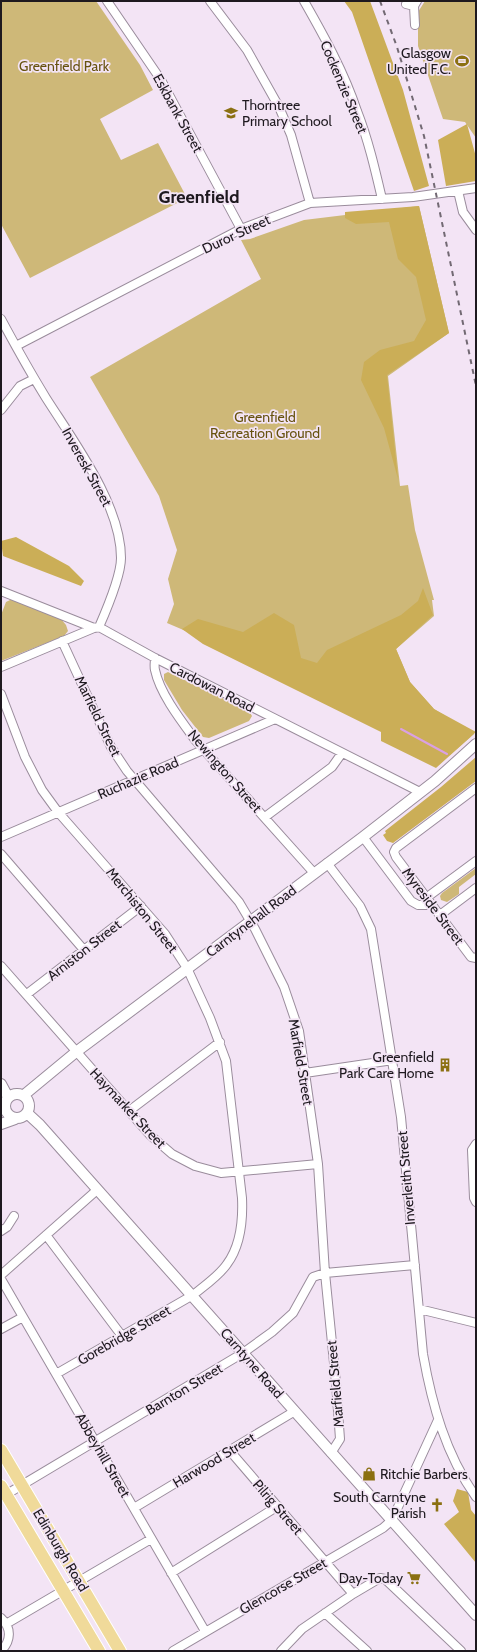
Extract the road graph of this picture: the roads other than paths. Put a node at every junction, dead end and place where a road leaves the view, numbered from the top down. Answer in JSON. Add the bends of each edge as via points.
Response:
{"nodes":[{"id":1,"x":107,"y":1,"type":"edge"},
{"id":2,"x":210,"y":1,"type":"edge"},
{"id":3,"x":304,"y":1,"type":"edge"},
{"id":4,"x":406,"y":4,"type":"dead end"},
{"id":5,"x":416,"y":4,"type":"edge"},
{"id":6,"x":414,"y":25,"type":"dead end"},
{"id":7,"x":476,"y":188,"type":"edge"},
{"id":8,"x":458,"y":191,"type":"junction"},
{"id":9,"x":382,"y":199,"type":"junction"},
{"id":10,"x":310,"y":203,"type":"junction"},
{"id":11,"x":241,"y":229,"type":"junction"},
{"id":12,"x":476,"y":230,"type":"edge"},
{"id":13,"x":1,"y":318,"type":"edge"},
{"id":14,"x":16,"y":346,"type":"junction"},
{"id":15,"x":34,"y":379,"type":"junction"},
{"id":16,"x":1,"y":410,"type":"edge"},
{"id":17,"x":2,"y":593,"type":"edge"},
{"id":18,"x":96,"y":628,"type":"junction"},
{"id":19,"x":62,"y":641,"type":"junction"},
{"id":20,"x":155,"y":658,"type":"junction"},
{"id":21,"x":1,"y":667,"type":"edge"},
{"id":22,"x":1,"y":694,"type":"edge"},
{"id":23,"x":275,"y":719,"type":"junction"},
{"id":24,"x":476,"y":744,"type":"edge"},
{"id":25,"x":204,"y":750,"type":"junction"},
{"id":26,"x":342,"y":753,"type":"junction"},
{"id":27,"x":133,"y":780,"type":"junction"},
{"id":28,"x":476,"y":788,"type":"edge"},
{"id":29,"x":420,"y":792,"type":"junction"},
{"id":30,"x":58,"y":812,"type":"junction"},
{"id":31,"x":264,"y":817,"type":"junction"},
{"id":32,"x":363,"y":836,"type":"junction"},
{"id":33,"x":1,"y":837,"type":"edge"},
{"id":34,"x":1,"y":854,"type":"edge"},
{"id":35,"x":476,"y":861,"type":"edge"},
{"id":36,"x":327,"y":863,"type":"junction"},
{"id":37,"x":314,"y":873,"type":"junction"},
{"id":38,"x":476,"y":888,"type":"edge"},
{"id":39,"x":429,"y":901,"type":"junction"},
{"id":40,"x":141,"y":906,"type":"junction"},
{"id":41,"x":440,"y":915,"type":"junction"},
{"id":42,"x":251,"y":921,"type":"junction"},
{"id":43,"x":84,"y":950,"type":"junction"},
{"id":44,"x":475,"y":959,"type":"edge"},
{"id":45,"x":1,"y":966,"type":"edge"},
{"id":46,"x":187,"y":968,"type":"junction"},
{"id":47,"x":27,"y":994,"type":"junction"},
{"id":48,"x":220,"y":1042,"type":"junction"},
{"id":49,"x":76,"y":1052,"type":"junction"},
{"id":50,"x":392,"y":1060,"type":"junction"},
{"id":51,"x":304,"y":1073,"type":"junction"},
{"id":52,"x":1,"y":1084,"type":"edge"},
{"id":53,"x":24,"y":1095,"type":"junction"},
{"id":54,"x":8,"y":1097,"type":"junction"},
{"id":55,"x":128,"y":1111,"type":"junction"},
{"id":56,"x":3,"y":1112,"type":"edge"},
{"id":57,"x":27,"y":1113,"type":"junction"},
{"id":58,"x":15,"y":1119,"type":"junction"},
{"id":59,"x":1,"y":1124,"type":"edge"},
{"id":60,"x":476,"y":1144,"type":"edge"},
{"id":61,"x":318,"y":1164,"type":"junction"},
{"id":62,"x":238,"y":1172,"type":"junction"},
{"id":63,"x":97,"y":1190,"type":"junction"},
{"id":64,"x":476,"y":1202,"type":"edge"},
{"id":65,"x":14,"y":1216,"type":"dead end"},
{"id":66,"x":1,"y":1231,"type":"edge"},
{"id":67,"x":46,"y":1235,"type":"junction"},
{"id":68,"x":415,"y":1265,"type":"junction"},
{"id":69,"x":325,"y":1273,"type":"junction"},
{"id":70,"x":1,"y":1275,"type":"edge"},
{"id":71,"x":1,"y":1279,"type":"edge"},
{"id":72,"x":193,"y":1296,"type":"junction"},
{"id":73,"x":419,"y":1309,"type":"junction"},
{"id":74,"x":23,"y":1317,"type":"junction"},
{"id":75,"x":476,"y":1323,"type":"edge"},
{"id":76,"x":1,"y":1329,"type":"edge"},
{"id":77,"x":122,"y":1336,"type":"junction"},
{"id":78,"x":243,"y":1353,"type":"junction"},
{"id":79,"x":56,"y":1374,"type":"junction"},
{"id":80,"x":294,"y":1411,"type":"junction"},
{"id":81,"x":438,"y":1420,"type":"junction"},
{"id":82,"x":96,"y":1442,"type":"junction"},
{"id":83,"x":1,"y":1450,"type":"edge"},
{"id":84,"x":230,"y":1451,"type":"junction"},
{"id":85,"x":331,"y":1453,"type":"junction"},
{"id":86,"x":22,"y":1484,"type":"junction"},
{"id":87,"x":3,"y":1492,"type":"edge"},
{"id":88,"x":476,"y":1497,"type":"edge"},
{"id":89,"x":278,"y":1506,"type":"junction"},
{"id":90,"x":134,"y":1508,"type":"junction"},
{"id":91,"x":392,"y":1520,"type":"junction"},
{"id":92,"x":151,"y":1539,"type":"junction"},
{"id":93,"x":326,"y":1562,"type":"junction"},
{"id":94,"x":171,"y":1573,"type":"junction"},
{"id":95,"x":79,"y":1581,"type":"junction"},
{"id":96,"x":62,"y":1590,"type":"junction"},
{"id":97,"x":353,"y":1594,"type":"junction"},
{"id":98,"x":325,"y":1612,"type":"junction"},
{"id":99,"x":476,"y":1615,"type":"edge"},
{"id":100,"x":4,"y":1621,"type":"edge"},
{"id":101,"x":205,"y":1631,"type":"junction"},
{"id":102,"x":366,"y":1650,"type":"edge"},
{"id":103,"x":1,"y":1651,"type":"edge"},
{"id":104,"x":99,"y":1651,"type":"edge"},
{"id":105,"x":120,"y":1651,"type":"edge"},
{"id":106,"x":173,"y":1651,"type":"edge"},
{"id":107,"x":281,"y":1651,"type":"edge"},
{"id":108,"x":461,"y":1651,"type":"edge"}],
"edges":[{"from":1,"to":11,"type":"street","name":"Eskbank Street","via":[[160,80]]},
{"from":2,"to":10,"type":"street","via":[[248,50],[279,107],[291,134]]},
{"from":3,"to":9,"type":"street","name":"Cockenzie Street","via":[[327,42],[357,110]]},
{"from":4,"to":5,"type":"street"},
{"from":5,"to":6,"type":"street"},
{"from":7,"to":8,"type":"street","name":"Duror Street"},
{"from":8,"to":9,"type":"street","name":"Duror Street"},
{"from":8,"to":12,"type":"street","via":[[463,212]]},
{"from":9,"to":10,"type":"street","name":"Duror Street"},
{"from":10,"to":11,"type":"street","name":"Duror Street"},
{"from":11,"to":14,"type":"street","name":"Duror Street"},
{"from":13,"to":14,"type":"street","name":"Inveresk Street"},
{"from":14,"to":15,"type":"street","name":"Inveresk Street"},
{"from":15,"to":16,"type":"street","via":[[20,386]]},
{"from":15,"to":18,"type":"street","name":"Inveresk Street","via":[[107,500],[118,529],[121,560],[110,601]]},
{"from":17,"to":18,"type":"street","name":"Cardowan Road"},
{"from":18,"to":19,"type":"street"},
{"from":18,"to":20,"type":"street","name":"Cardowan Road"},
{"from":19,"to":21,"type":"street"},
{"from":19,"to":27,"type":"street","name":"Marfield Street","via":[[110,747]]},
{"from":20,"to":23,"type":"street","name":"Cardowan Road"},
{"from":20,"to":25,"type":"street","name":"Newington Street","via":[[155,670],[160,685]]},
{"from":22,"to":30,"type":"street","name":"Merchiston Street","via":[[25,757],[42,790]]},
{"from":23,"to":25,"type":"street","name":"Ruchazie Road"},
{"from":23,"to":26,"type":"street","name":"Cardowan Road"},
{"from":24,"to":29,"type":"street","name":"Carntynehall Road"},
{"from":25,"to":27,"type":"street","name":"Ruchazie Road"},
{"from":25,"to":31,"type":"street","name":"Newington Street"},
{"from":26,"to":29,"type":"street","name":"Cardowan Road"},
{"from":26,"to":31,"type":"street","via":[[332,767]]},
{"from":27,"to":30,"type":"street","name":"Ruchazie Road"},
{"from":27,"to":42,"type":"street","name":"Marfield Street","via":[[239,902]]},
{"from":28,"to":39,"type":"street","name":"Myreside Street","via":[[394,852]]},
{"from":29,"to":32,"type":"street","name":"Carntynehall Road"},
{"from":30,"to":33,"type":"street","name":"Ruchazie Road"},
{"from":30,"to":40,"type":"street","name":"Merchiston Street"},
{"from":31,"to":37,"type":"street","name":"Newington Street"},
{"from":32,"to":36,"type":"street","name":"Carntynehall Road"},
{"from":32,"to":39,"type":"street","via":[[411,901],[418,905]]},
{"from":34,"to":43,"type":"street"},
{"from":35,"to":39,"type":"street"},
{"from":36,"to":37,"type":"street","name":"Carntynehall Road"},
{"from":36,"to":50,"type":"street","name":"Inverleith Street","via":[[360,906],[371,929]]},
{"from":37,"to":42,"type":"street","name":"Carntynehall Road"},
{"from":38,"to":41,"type":"street"},
{"from":39,"to":41,"type":"street","name":"Myreside Street"},
{"from":40,"to":43,"type":"street","name":"Arniston Street"},
{"from":40,"to":46,"type":"street","name":"Merchiston Street","via":[[165,934]]},
{"from":41,"to":44,"type":"street","name":"Myreside Street"},
{"from":42,"to":46,"type":"street","name":"Carntynehall Road"},
{"from":42,"to":51,"type":"street","name":"Marfield Street","via":[[284,987],[298,1031]]},
{"from":43,"to":47,"type":"street","name":"Arniston Street"},
{"from":45,"to":47,"type":"street","name":"Haymarket Street"},
{"from":46,"to":48,"type":"street","name":"Merchiston Street"},
{"from":46,"to":49,"type":"street","name":"Carntynehall Road"},
{"from":47,"to":49,"type":"street","name":"Haymarket Street"},
{"from":48,"to":55,"type":"street"},
{"from":48,"to":62,"type":"street","name":"Merchiston Street","via":[[230,1087]]},
{"from":49,"to":53,"type":"street","name":"Carntynehall Road"},
{"from":49,"to":55,"type":"street","name":"Haymarket Street"},
{"from":50,"to":51,"type":"street"},
{"from":50,"to":68,"type":"street","name":"Inverleith Street","via":[[401,1117]]},
{"from":51,"to":61,"type":"street","name":"Marfield Street"},
{"from":52,"to":54,"type":"street"},
{"from":53,"to":54,"type":"street","via":[[18,1093]]},
{"from":53,"to":57,"type":"street","via":[[28,1102]]},
{"from":54,"to":56,"type":"street"},
{"from":55,"to":62,"type":"street","name":"Haymarket Street","via":[[172,1154],[195,1166],[221,1173]]},
{"from":56,"to":58,"type":"street"},
{"from":57,"to":58,"type":"street"},
{"from":57,"to":63,"type":"street","name":"Carntyne Road"},
{"from":58,"to":59,"type":"street"},
{"from":60,"to":64,"type":"street","via":[[472,1150]]},
{"from":61,"to":62,"type":"street","name":"Haymarket Street"},
{"from":61,"to":69,"type":"street","name":"Marfield Street"},
{"from":62,"to":72,"type":"street","name":"Merchiston Street","via":[[243,1220],[237,1244],[227,1264]]},
{"from":63,"to":67,"type":"street"},
{"from":63,"to":72,"type":"street","name":"Carntyne Road"},
{"from":65,"to":66,"type":"street"},
{"from":67,"to":70,"type":"street"},
{"from":67,"to":77,"type":"street"},
{"from":68,"to":69,"type":"street"},
{"from":68,"to":73,"type":"street","name":"Inverleith Street"},
{"from":69,"to":78,"type":"street","name":"Barnton Street","via":[[313,1277],[293,1313]]},
{"from":69,"to":85,"type":"street","name":"Marfield Street","via":[[340,1439]]},
{"from":71,"to":74,"type":"street","name":"Abbeyhill Street"},
{"from":72,"to":77,"type":"street","name":"Gorebridge Street"},
{"from":72,"to":78,"type":"street","name":"Carntyne Road"},
{"from":73,"to":75,"type":"street"},
{"from":73,"to":81,"type":"street","name":"Inverleith Street","via":[[423,1354]]},
{"from":74,"to":76,"type":"street"},
{"from":74,"to":79,"type":"street","name":"Abbeyhill Street"},
{"from":77,"to":79,"type":"street","name":"Gorebridge Street"},
{"from":78,"to":80,"type":"street","name":"Carntyne Road"},
{"from":78,"to":82,"type":"street","name":"Barnton Street"},
{"from":79,"to":82,"type":"street","name":"Abbeyhill Street"},
{"from":80,"to":84,"type":"street","name":"Harwood Street"},
{"from":80,"to":85,"type":"street","name":"Carntyne Road"},
{"from":81,"to":88,"type":"street","name":"Inverleith Street","via":[[457,1466]]},
{"from":81,"to":91,"type":"street"},
{"from":82,"to":86,"type":"street","name":"Barnton Street"},
{"from":82,"to":90,"type":"street","name":"Abbeyhill Street"},
{"from":83,"to":86,"type":"main road","name":"Edinburgh Road"},
{"from":84,"to":89,"type":"street","name":"Pilrig Street"},
{"from":84,"to":90,"type":"street","name":"Harwood Street"},
{"from":85,"to":91,"type":"street","name":"Carntyne Road"},
{"from":86,"to":87,"type":"street","name":"Barnton Street"},
{"from":86,"to":95,"type":"main road","name":"Edinburgh Road"},
{"from":87,"to":96,"type":"main road","name":"Edinburgh Road"},
{"from":89,"to":93,"type":"street","name":"Pilrig Street"},
{"from":89,"to":94,"type":"street"},
{"from":90,"to":92,"type":"street","name":"Abbeyhill Street"},
{"from":91,"to":93,"type":"street","name":"Glencorse Street"},
{"from":91,"to":99,"type":"street","name":"Carntyne Road"},
{"from":92,"to":94,"type":"street","name":"Abbeyhill Street"},
{"from":92,"to":95,"type":"street"},
{"from":93,"to":97,"type":"street","name":"Pilrig Street"},
{"from":93,"to":101,"type":"street","name":"Glencorse Street"},
{"from":94,"to":101,"type":"street","name":"Abbeyhill Street"},
{"from":95,"to":96,"type":"street"},
{"from":95,"to":105,"type":"main road","name":"Edinburgh Road"},
{"from":96,"to":100,"type":"street"},
{"from":96,"to":104,"type":"main road","name":"Edinburgh Road"},
{"from":97,"to":98,"type":"street"},
{"from":97,"to":108,"type":"street","via":[[380,1578],[385,1579]]},
{"from":98,"to":102,"type":"street"},
{"from":98,"to":107,"type":"street","via":[[302,1629]]},
{"from":100,"to":103,"type":"street","via":[[9,1629],[8,1641]]},
{"from":101,"to":106,"type":"street","name":"Glencorse Street"}]}
